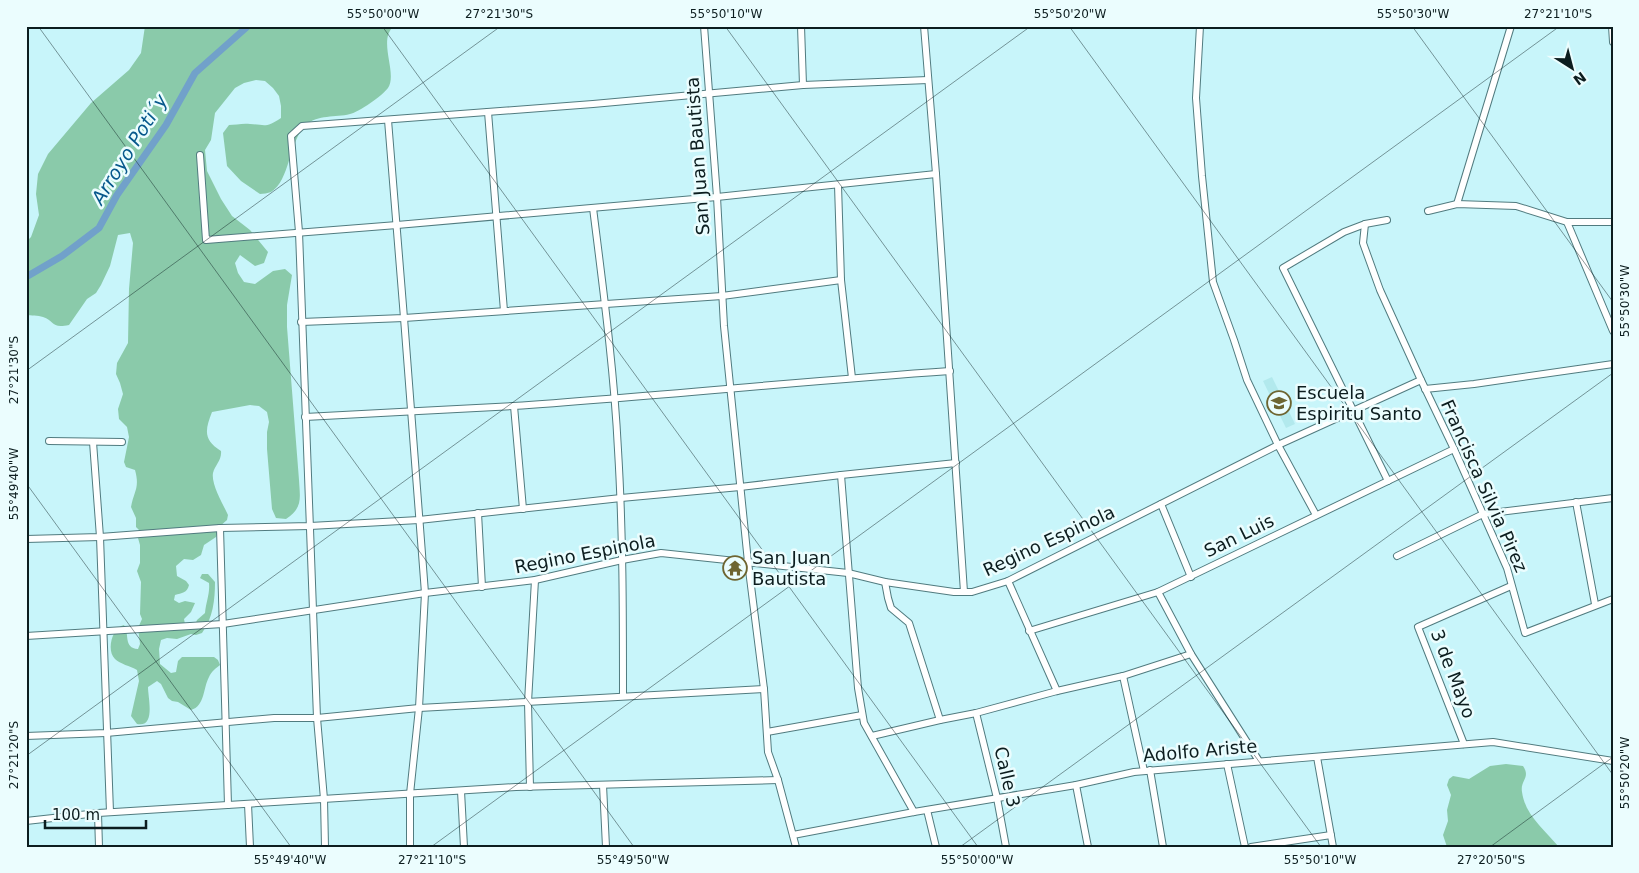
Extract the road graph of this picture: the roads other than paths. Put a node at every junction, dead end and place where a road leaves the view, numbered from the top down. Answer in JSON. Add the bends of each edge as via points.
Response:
{"nodes":[{"id":1,"x":704,"y":26,"type":"edge"},
{"id":2,"x":801,"y":26,"type":"edge"},
{"id":3,"x":924,"y":26,"type":"edge"},
{"id":4,"x":1200,"y":26,"type":"edge"},
{"id":5,"x":1511,"y":26,"type":"edge"},
{"id":6,"x":1612,"y":26,"type":"edge"},
{"id":7,"x":1613,"y":42,"type":"edge"},
{"id":8,"x":928,"y":80,"type":"junction"},
{"id":9,"x":803,"y":85,"type":"junction"},
{"id":10,"x":709,"y":93,"type":"junction"},
{"id":11,"x":488,"y":112,"type":"junction"},
{"id":12,"x":388,"y":120,"type":"junction"},
{"id":13,"x":200,"y":155,"type":"dead end"},
{"id":14,"x":936,"y":174,"type":"junction"},
{"id":15,"x":838,"y":184,"type":"junction"},
{"id":16,"x":717,"y":196,"type":"junction"},
{"id":17,"x":1457,"y":204,"type":"junction"},
{"id":18,"x":593,"y":208,"type":"junction"},
{"id":19,"x":1428,"y":211,"type":"dead end"},
{"id":20,"x":497,"y":216,"type":"junction"},
{"id":21,"x":1387,"y":220,"type":"dead end"},
{"id":22,"x":1568,"y":222,"type":"junction"},
{"id":23,"x":1613,"y":222,"type":"edge"},
{"id":24,"x":1365,"y":224,"type":"junction"},
{"id":25,"x":397,"y":225,"type":"junction"},
{"id":26,"x":298,"y":232,"type":"junction"},
{"id":27,"x":841,"y":280,"type":"junction"},
{"id":28,"x":722,"y":296,"type":"junction"},
{"id":29,"x":605,"y":303,"type":"junction"},
{"id":30,"x":504,"y":311,"type":"junction"},
{"id":31,"x":404,"y":318,"type":"junction"},
{"id":32,"x":301,"y":322,"type":"junction"},
{"id":33,"x":1613,"y":331,"type":"edge"},
{"id":34,"x":1613,"y":364,"type":"edge"},
{"id":35,"x":950,"y":371,"type":"junction"},
{"id":36,"x":852,"y":378,"type":"junction"},
{"id":37,"x":1421,"y":380,"type":"junction"},
{"id":38,"x":730,"y":389,"type":"junction"},
{"id":39,"x":1425,"y":389,"type":"junction"},
{"id":40,"x":614,"y":397,"type":"junction"},
{"id":41,"x":514,"y":406,"type":"junction"},
{"id":42,"x":411,"y":411,"type":"junction"},
{"id":43,"x":1354,"y":411,"type":"junction"},
{"id":44,"x":305,"y":417,"type":"junction"},
{"id":45,"x":49,"y":441,"type":"dead end"},
{"id":46,"x":93,"y":442,"type":"junction"},
{"id":47,"x":122,"y":442,"type":"dead end"},
{"id":48,"x":1278,"y":445,"type":"junction"},
{"id":49,"x":1454,"y":449,"type":"junction"},
{"id":50,"x":956,"y":463,"type":"junction"},
{"id":51,"x":841,"y":475,"type":"junction"},
{"id":52,"x":1388,"y":481,"type":"junction"},
{"id":53,"x":740,"y":487,"type":"junction"},
{"id":54,"x":621,"y":498,"type":"junction"},
{"id":55,"x":1613,"y":498,"type":"edge"},
{"id":56,"x":1576,"y":502,"type":"junction"},
{"id":57,"x":1161,"y":504,"type":"junction"},
{"id":58,"x":523,"y":509,"type":"junction"},
{"id":59,"x":478,"y":513,"type":"junction"},
{"id":60,"x":1483,"y":514,"type":"junction"},
{"id":61,"x":1316,"y":515,"type":"junction"},
{"id":62,"x":419,"y":520,"type":"junction"},
{"id":63,"x":310,"y":526,"type":"junction"},
{"id":64,"x":220,"y":528,"type":"junction"},
{"id":65,"x":100,"y":537,"type":"junction"},
{"id":66,"x":26,"y":539,"type":"edge"},
{"id":67,"x":1397,"y":556,"type":"dead end"},
{"id":68,"x":622,"y":560,"type":"junction"},
{"id":69,"x":748,"y":562,"type":"junction"},
{"id":70,"x":848,"y":573,"type":"junction"},
{"id":71,"x":1191,"y":577,"type":"junction"},
{"id":72,"x":535,"y":580,"type":"junction"},
{"id":73,"x":1008,"y":581,"type":"junction"},
{"id":74,"x":885,"y":582,"type":"junction"},
{"id":75,"x":1512,"y":586,"type":"junction"},
{"id":76,"x":482,"y":587,"type":"junction"},
{"id":77,"x":964,"y":592,"type":"junction"},
{"id":78,"x":1158,"y":592,"type":"junction"},
{"id":79,"x":425,"y":594,"type":"junction"},
{"id":80,"x":1613,"y":599,"type":"edge"},
{"id":81,"x":1595,"y":604,"type":"junction"},
{"id":82,"x":313,"y":610,"type":"junction"},
{"id":83,"x":223,"y":624,"type":"junction"},
{"id":84,"x":1029,"y":631,"type":"junction"},
{"id":85,"x":103,"y":632,"type":"junction"},
{"id":86,"x":26,"y":636,"type":"edge"},
{"id":87,"x":1191,"y":654,"type":"junction"},
{"id":88,"x":1123,"y":676,"type":"junction"},
{"id":89,"x":764,"y":689,"type":"junction"},
{"id":90,"x":1056,"y":691,"type":"junction"},
{"id":91,"x":623,"y":696,"type":"junction"},
{"id":92,"x":528,"y":702,"type":"junction"},
{"id":93,"x":418,"y":708,"type":"junction"},
{"id":94,"x":976,"y":713,"type":"junction"},
{"id":95,"x":862,"y":715,"type":"junction"},
{"id":96,"x":317,"y":718,"type":"junction"},
{"id":97,"x":940,"y":720,"type":"junction"},
{"id":98,"x":226,"y":722,"type":"junction"},
{"id":99,"x":767,"y":732,"type":"junction"},
{"id":100,"x":106,"y":733,"type":"junction"},
{"id":101,"x":26,"y":736,"type":"edge"},
{"id":102,"x":872,"y":736,"type":"junction"},
{"id":103,"x":1464,"y":744,"type":"junction"},
{"id":104,"x":1317,"y":756,"type":"junction"},
{"id":105,"x":1259,"y":761,"type":"junction"},
{"id":106,"x":1613,"y":761,"type":"edge"},
{"id":107,"x":1227,"y":764,"type":"junction"},
{"id":108,"x":1147,"y":771,"type":"junction"},
{"id":109,"x":778,"y":780,"type":"junction"},
{"id":110,"x":603,"y":785,"type":"junction"},
{"id":111,"x":1076,"y":785,"type":"junction"},
{"id":112,"x":530,"y":787,"type":"junction"},
{"id":113,"x":460,"y":791,"type":"junction"},
{"id":114,"x":410,"y":794,"type":"junction"},
{"id":115,"x":997,"y":798,"type":"junction"},
{"id":116,"x":324,"y":799,"type":"junction"},
{"id":117,"x":248,"y":804,"type":"junction"},
{"id":118,"x":228,"y":805,"type":"junction"},
{"id":119,"x":927,"y":810,"type":"junction"},
{"id":120,"x":110,"y":812,"type":"junction"},
{"id":121,"x":914,"y":812,"type":"junction"},
{"id":122,"x":98,"y":813,"type":"junction"},
{"id":123,"x":26,"y":821,"type":"edge"},
{"id":124,"x":793,"y":835,"type":"junction"},
{"id":125,"x":1331,"y":835,"type":"junction"},
{"id":126,"x":99,"y":847,"type":"edge"},
{"id":127,"x":250,"y":847,"type":"edge"},
{"id":128,"x":325,"y":847,"type":"edge"},
{"id":129,"x":410,"y":847,"type":"edge"},
{"id":130,"x":464,"y":847,"type":"edge"},
{"id":131,"x":606,"y":847,"type":"edge"},
{"id":132,"x":796,"y":847,"type":"edge"},
{"id":133,"x":936,"y":847,"type":"edge"},
{"id":134,"x":1006,"y":847,"type":"edge"},
{"id":135,"x":1088,"y":847,"type":"edge"},
{"id":136,"x":1163,"y":847,"type":"edge"},
{"id":137,"x":1245,"y":847,"type":"edge"},
{"id":138,"x":1251,"y":847,"type":"edge"},
{"id":139,"x":1333,"y":847,"type":"edge"}],
"edges":[{"from":1,"to":10,"type":"street","name":"San Juan Bautista"},
{"from":2,"to":9,"type":"street"},
{"from":3,"to":8,"type":"street"},
{"from":4,"to":48,"type":"street","via":[[1196,98],[1213,282],[1246,380]]},
{"from":5,"to":17,"type":"street"},
{"from":6,"to":7,"type":"street"},
{"from":8,"to":9,"type":"street"},
{"from":8,"to":14,"type":"street"},
{"from":9,"to":10,"type":"street"},
{"from":10,"to":11,"type":"street"},
{"from":10,"to":16,"type":"street","name":"San Juan Bautista"},
{"from":11,"to":12,"type":"street"},
{"from":11,"to":20,"type":"street"},
{"from":12,"to":25,"type":"street"},
{"from":12,"to":26,"type":"street","via":[[302,126],[291,136]]},
{"from":13,"to":26,"type":"street","via":[[206,240]]},
{"from":14,"to":15,"type":"street"},
{"from":14,"to":35,"type":"street"},
{"from":15,"to":16,"type":"street"},
{"from":15,"to":27,"type":"street"},
{"from":16,"to":18,"type":"street"},
{"from":16,"to":28,"type":"street","name":"San Juan Bautista"},
{"from":17,"to":19,"type":"street"},
{"from":17,"to":22,"type":"street","via":[[1516,206]]},
{"from":18,"to":20,"type":"street"},
{"from":18,"to":29,"type":"street"},
{"from":20,"to":25,"type":"street"},
{"from":20,"to":30,"type":"street"},
{"from":21,"to":24,"type":"street"},
{"from":22,"to":23,"type":"street"},
{"from":22,"to":33,"type":"street"},
{"from":24,"to":37,"type":"street","name":"Francisca Silvia Pirez","via":[[1363,243],[1380,290]]},
{"from":24,"to":43,"type":"street","via":[[1344,232],[1283,268]]},
{"from":25,"to":26,"type":"street"},
{"from":25,"to":31,"type":"street"},
{"from":26,"to":32,"type":"street"},
{"from":27,"to":28,"type":"street"},
{"from":27,"to":36,"type":"street"},
{"from":28,"to":29,"type":"street"},
{"from":28,"to":38,"type":"street","name":"San Juan Bautista"},
{"from":29,"to":30,"type":"street"},
{"from":29,"to":40,"type":"street"},
{"from":30,"to":31,"type":"street"},
{"from":31,"to":32,"type":"street"},
{"from":31,"to":42,"type":"street"},
{"from":32,"to":44,"type":"street"},
{"from":34,"to":39,"type":"street"},
{"from":35,"to":36,"type":"street"},
{"from":35,"to":50,"type":"street"},
{"from":36,"to":38,"type":"street"},
{"from":37,"to":39,"type":"street","name":"Francisca Silvia Pirez"},
{"from":37,"to":43,"type":"street","name":"Regino Espinola"},
{"from":38,"to":40,"type":"street"},
{"from":38,"to":53,"type":"street","name":"San Juan Bautista"},
{"from":39,"to":49,"type":"street","name":"Francisca Silvia Pirez"},
{"from":40,"to":41,"type":"street"},
{"from":40,"to":54,"type":"street"},
{"from":41,"to":42,"type":"street"},
{"from":41,"to":58,"type":"street"},
{"from":42,"to":44,"type":"street"},
{"from":42,"to":62,"type":"street"},
{"from":43,"to":48,"type":"street","name":"Regino Espinola"},
{"from":43,"to":52,"type":"street"},
{"from":44,"to":63,"type":"street"},
{"from":45,"to":46,"type":"street"},
{"from":46,"to":47,"type":"street"},
{"from":46,"to":65,"type":"street"},
{"from":48,"to":57,"type":"street","name":"Regino Espinola"},
{"from":48,"to":61,"type":"street"},
{"from":49,"to":52,"type":"street","name":"San Luis"},
{"from":49,"to":60,"type":"street","name":"Francisca Silvia Pirez"},
{"from":50,"to":51,"type":"street"},
{"from":50,"to":77,"type":"street"},
{"from":51,"to":53,"type":"street"},
{"from":51,"to":70,"type":"street"},
{"from":52,"to":61,"type":"street","name":"San Luis"},
{"from":53,"to":54,"type":"street"},
{"from":53,"to":69,"type":"street","name":"San Juan Bautista"},
{"from":54,"to":58,"type":"street"},
{"from":54,"to":68,"type":"street"},
{"from":55,"to":56,"type":"street"},
{"from":56,"to":60,"type":"street"},
{"from":56,"to":81,"type":"street"},
{"from":57,"to":71,"type":"street"},
{"from":57,"to":73,"type":"street","name":"Regino Espinola"},
{"from":58,"to":59,"type":"street"},
{"from":59,"to":62,"type":"street"},
{"from":59,"to":76,"type":"street"},
{"from":60,"to":67,"type":"street"},
{"from":60,"to":75,"type":"street","name":"Francisca Silvia Pirez"},
{"from":61,"to":71,"type":"street","name":"San Luis"},
{"from":62,"to":63,"type":"street"},
{"from":62,"to":79,"type":"street"},
{"from":63,"to":64,"type":"street"},
{"from":63,"to":82,"type":"street"},
{"from":64,"to":65,"type":"street"},
{"from":64,"to":83,"type":"street"},
{"from":65,"to":66,"type":"street"},
{"from":65,"to":85,"type":"street"},
{"from":68,"to":69,"type":"street","name":"Regino Espinola","via":[[661,553]]},
{"from":68,"to":72,"type":"street","name":"Regino Espinola"},
{"from":68,"to":91,"type":"street"},
{"from":69,"to":70,"type":"street","name":"Regino Espinola"},
{"from":69,"to":89,"type":"street","name":"San Juan Bautista"},
{"from":70,"to":74,"type":"street","name":"Regino Espinola"},
{"from":70,"to":95,"type":"street"},
{"from":71,"to":78,"type":"street","name":"San Luis"},
{"from":72,"to":76,"type":"street","name":"Regino Espinola"},
{"from":72,"to":92,"type":"street"},
{"from":73,"to":77,"type":"street","name":"Regino Espinola"},
{"from":73,"to":84,"type":"street"},
{"from":74,"to":77,"type":"street","name":"Regino Espinola"},
{"from":74,"to":97,"type":"street","via":[[891,608],[909,623]]},
{"from":75,"to":81,"type":"street","name":"Francisca Silvia Pirez","via":[[1525,634]]},
{"from":75,"to":103,"type":"street","name":"3 de Mayo","via":[[1418,627]]},
{"from":76,"to":79,"type":"street","name":"Regino Espinola"},
{"from":78,"to":84,"type":"street","name":"San Luis"},
{"from":78,"to":87,"type":"street"},
{"from":79,"to":82,"type":"street","name":"Regino Espinola"},
{"from":79,"to":93,"type":"street"},
{"from":80,"to":81,"type":"street"},
{"from":82,"to":83,"type":"street","name":"Regino Espinola"},
{"from":82,"to":96,"type":"street"},
{"from":83,"to":85,"type":"street","name":"Regino Espinola"},
{"from":83,"to":98,"type":"street"},
{"from":84,"to":90,"type":"street"},
{"from":85,"to":86,"type":"street","name":"Regino Espinola"},
{"from":85,"to":100,"type":"street"},
{"from":87,"to":88,"type":"street"},
{"from":87,"to":105,"type":"street"},
{"from":88,"to":90,"type":"street"},
{"from":88,"to":108,"type":"street"},
{"from":89,"to":91,"type":"street"},
{"from":89,"to":99,"type":"street","name":"San Juan Bautista"},
{"from":90,"to":94,"type":"street"},
{"from":91,"to":92,"type":"street"},
{"from":92,"to":93,"type":"street"},
{"from":92,"to":112,"type":"street"},
{"from":93,"to":96,"type":"street"},
{"from":93,"to":114,"type":"street"},
{"from":94,"to":97,"type":"street"},
{"from":94,"to":115,"type":"street","name":"Calle 3"},
{"from":95,"to":99,"type":"street"},
{"from":95,"to":102,"type":"street"},
{"from":96,"to":98,"type":"street"},
{"from":96,"to":116,"type":"street"},
{"from":97,"to":102,"type":"street"},
{"from":98,"to":100,"type":"street"},
{"from":98,"to":118,"type":"street"},
{"from":99,"to":109,"type":"street","name":"San Juan Bautista","via":[[768,752]]},
{"from":100,"to":101,"type":"street"},
{"from":100,"to":120,"type":"street"},
{"from":102,"to":121,"type":"street"},
{"from":103,"to":104,"type":"street","name":"Adolfo Ariste"},
{"from":103,"to":106,"type":"street","name":"Adolfo Ariste","via":[[1493,742]]},
{"from":104,"to":105,"type":"street","name":"Adolfo Ariste"},
{"from":104,"to":125,"type":"street"},
{"from":105,"to":107,"type":"street","name":"Adolfo Ariste"},
{"from":107,"to":108,"type":"street","name":"Adolfo Ariste"},
{"from":107,"to":137,"type":"street"},
{"from":108,"to":111,"type":"street","name":"Adolfo Ariste"},
{"from":108,"to":136,"type":"street"},
{"from":109,"to":110,"type":"street"},
{"from":109,"to":124,"type":"street","name":"San Juan Bautista"},
{"from":110,"to":112,"type":"street"},
{"from":110,"to":131,"type":"street"},
{"from":111,"to":115,"type":"street","name":"Adolfo Ariste"},
{"from":111,"to":135,"type":"street"},
{"from":112,"to":113,"type":"street"},
{"from":113,"to":114,"type":"street"},
{"from":113,"to":130,"type":"street"},
{"from":114,"to":116,"type":"street"},
{"from":114,"to":129,"type":"street"},
{"from":115,"to":119,"type":"street","name":"Adolfo Ariste"},
{"from":115,"to":134,"type":"street","name":"Calle 3"},
{"from":116,"to":117,"type":"street"},
{"from":116,"to":128,"type":"street"},
{"from":117,"to":118,"type":"street"},
{"from":117,"to":127,"type":"street"},
{"from":118,"to":120,"type":"street"},
{"from":119,"to":121,"type":"street","name":"Adolfo Ariste"},
{"from":119,"to":133,"type":"street"},
{"from":120,"to":122,"type":"street"},
{"from":121,"to":124,"type":"street","name":"Adolfo Ariste"},
{"from":122,"to":123,"type":"street"},
{"from":122,"to":126,"type":"street"},
{"from":124,"to":132,"type":"street","name":"San Juan Bautista"},
{"from":125,"to":138,"type":"street"},
{"from":125,"to":139,"type":"street"}]}
